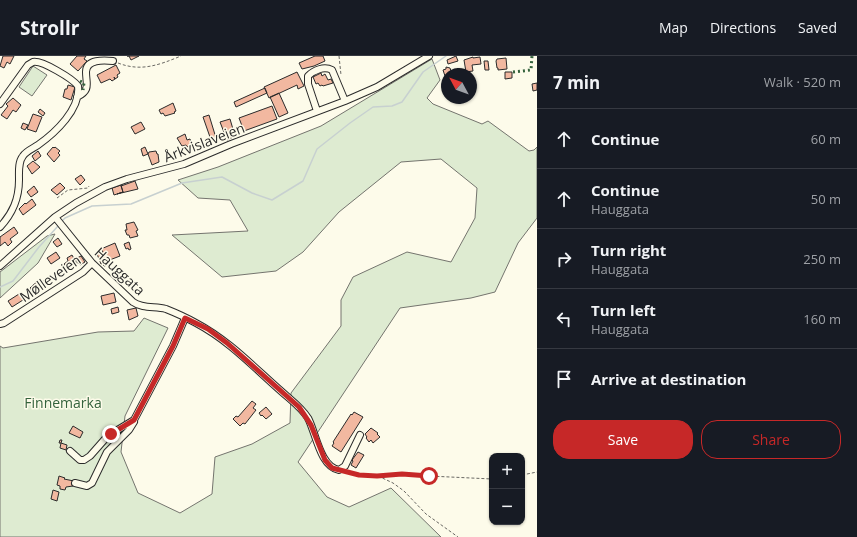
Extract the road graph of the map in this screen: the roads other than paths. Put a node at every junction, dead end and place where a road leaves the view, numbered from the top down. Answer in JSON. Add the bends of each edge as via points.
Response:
{"nodes":[{"id":1,"x":28,"y":56,"type":"edge"},
{"id":2,"x":429,"y":56,"type":"edge"},
{"id":3,"x":113,"y":61,"type":"road end"},
{"id":4,"x":33,"y":62,"type":"junction"},
{"id":5,"x":77,"y":97,"type":"junction"},
{"id":6,"x":345,"y":101,"type":"junction"},
{"id":7,"x":0,"y":104,"type":"edge"},
{"id":8,"x":317,"y":112,"type":"junction"},
{"id":9,"x":58,"y":221,"type":"junction"},
{"id":10,"x":0,"y":227,"type":"edge"},
{"id":11,"x":92,"y":263,"type":"junction"},
{"id":12,"x":0,"y":266,"type":"edge"},
{"id":13,"x":185,"y":318,"type":"junction"},
{"id":14,"x":0,"y":324,"type":"edge"},
{"id":15,"x":134,"y":420,"type":"junction"},
{"id":16,"x":360,"y":435,"type":"dead end"},
{"id":17,"x":70,"y":451,"type":"dead end"},
{"id":18,"x":75,"y":483,"type":"dead end"}],
"edges":[{"from":1,"to":4,"type":"street"},
{"from":2,"to":6,"type":"street","name":"Årkvislaveien","via":[[377,87]]},
{"from":3,"to":5,"type":"street","via":[[97,61],[89,66],[86,71],[87,88]]},
{"from":4,"to":5,"type":"street","via":[[54,69],[72,80],[78,86]]},
{"from":4,"to":7,"type":"street","via":[[23,71]]},
{"from":5,"to":10,"type":"street","via":[[61,126],[23,156],[16,203]]},
{"from":6,"to":8,"type":"street","name":"Årkvislaveien"},
{"from":6,"to":8,"type":"street","via":[[332,70],[327,68],[312,72],[307,82]]},
{"from":8,"to":9,"type":"street","name":"Årkvislaveien","via":[[179,166],[105,187],[76,203]]},
{"from":9,"to":11,"type":"street","name":"Hauggata"},
{"from":9,"to":12,"type":"street","name":"Årkvislaveien"},
{"from":11,"to":13,"type":"street","name":"Hauggata","via":[[138,305],[167,310]]},
{"from":11,"to":14,"type":"street","name":"Mølleveien","via":[[83,272]]},
{"from":13,"to":15,"type":"street"},
{"from":13,"to":16,"type":"street","name":"Hauggata","via":[[208,329],[227,343],[299,407],[311,425],[325,460],[332,468],[339,470],[345,466]]},
{"from":15,"to":17,"type":"street","via":[[108,436],[84,460],[80,460]]},
{"from":15,"to":18,"type":"street","via":[[129,430],[107,452],[92,483],[87,486]]}]}
